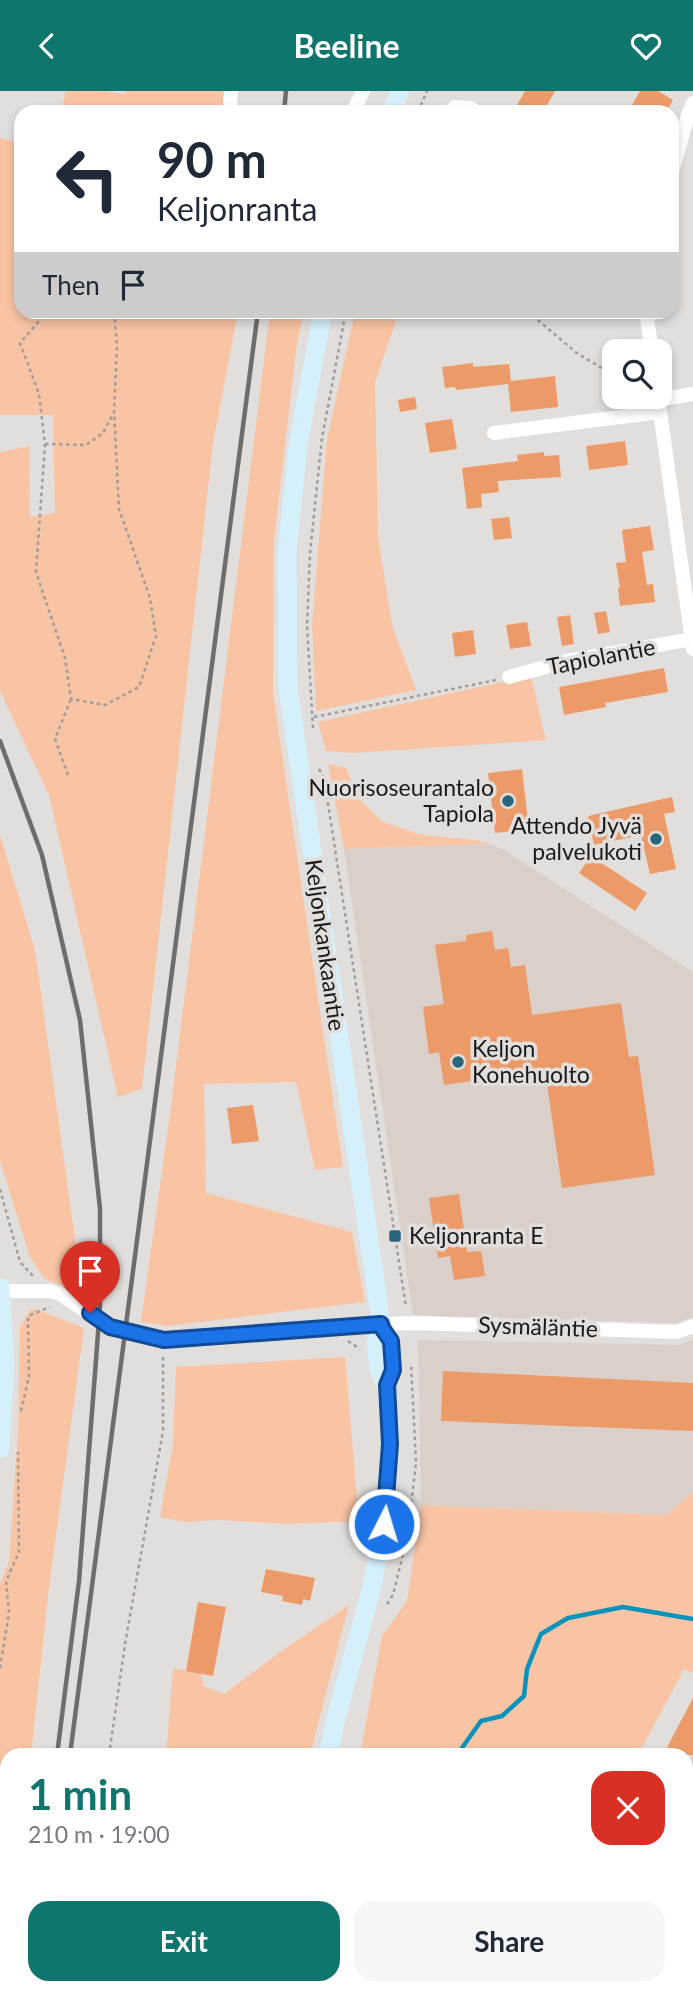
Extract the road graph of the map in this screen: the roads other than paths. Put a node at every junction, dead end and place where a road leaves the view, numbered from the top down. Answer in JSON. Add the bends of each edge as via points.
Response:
{"nodes":[{"id":1,"x":693,"y":103,"type":"edge"},
{"id":2,"x":679,"y":147,"type":"edge"},
{"id":3,"x":322,"y":319,"type":"edge"},
{"id":4,"x":647,"y":319,"type":"edge"},
{"id":5,"x":650,"y":339,"type":"edge"},
{"id":6,"x":693,"y":394,"type":"edge"},
{"id":7,"x":672,"y":399,"type":"edge"},
{"id":8,"x":625,"y":409,"type":"edge"},
{"id":9,"x":659,"y":409,"type":"edge"},
{"id":10,"x":494,"y":433,"type":"dead end"},
{"id":11,"x":693,"y":639,"type":"edge"},
{"id":12,"x":693,"y":649,"type":"edge"},
{"id":13,"x":509,"y":677,"type":"road end"},
{"id":14,"x":0,"y":1289,"type":"edge"},
{"id":15,"x":382,"y":1326,"type":"junction"},
{"id":16,"x":693,"y":1327,"type":"edge"},
{"id":17,"x":9,"y":1445,"type":"edge"},
{"id":18,"x":330,"y":1748,"type":"edge"}],
"edges":[{"from":1,"to":2,"type":"street"},
{"from":3,"to":15,"type":"main road","name":"Keljonkankaantie","via":[[299,439],[287,550],[288,688]]},
{"from":4,"to":5,"type":"street"},
{"from":6,"to":7,"type":"street"},
{"from":8,"to":10,"type":"street"},
{"from":9,"to":11,"type":"street"},
{"from":11,"to":12,"type":"street"},
{"from":11,"to":13,"type":"street","name":"Tapiolantie","via":[[567,661]]},
{"from":14,"to":15,"type":"street","name":"Sysmäläntie","via":[[60,1294],[110,1327],[164,1340]]},
{"from":14,"to":17,"type":"main road"},
{"from":15,"to":16,"type":"street","name":"Sysmäläntie","via":[[416,1323],[677,1332]]},
{"from":15,"to":18,"type":"main road","name":"Keljonkankaantie","via":[[376,1343],[379,1371],[387,1385],[390,1444],[384,1524]]}]}
